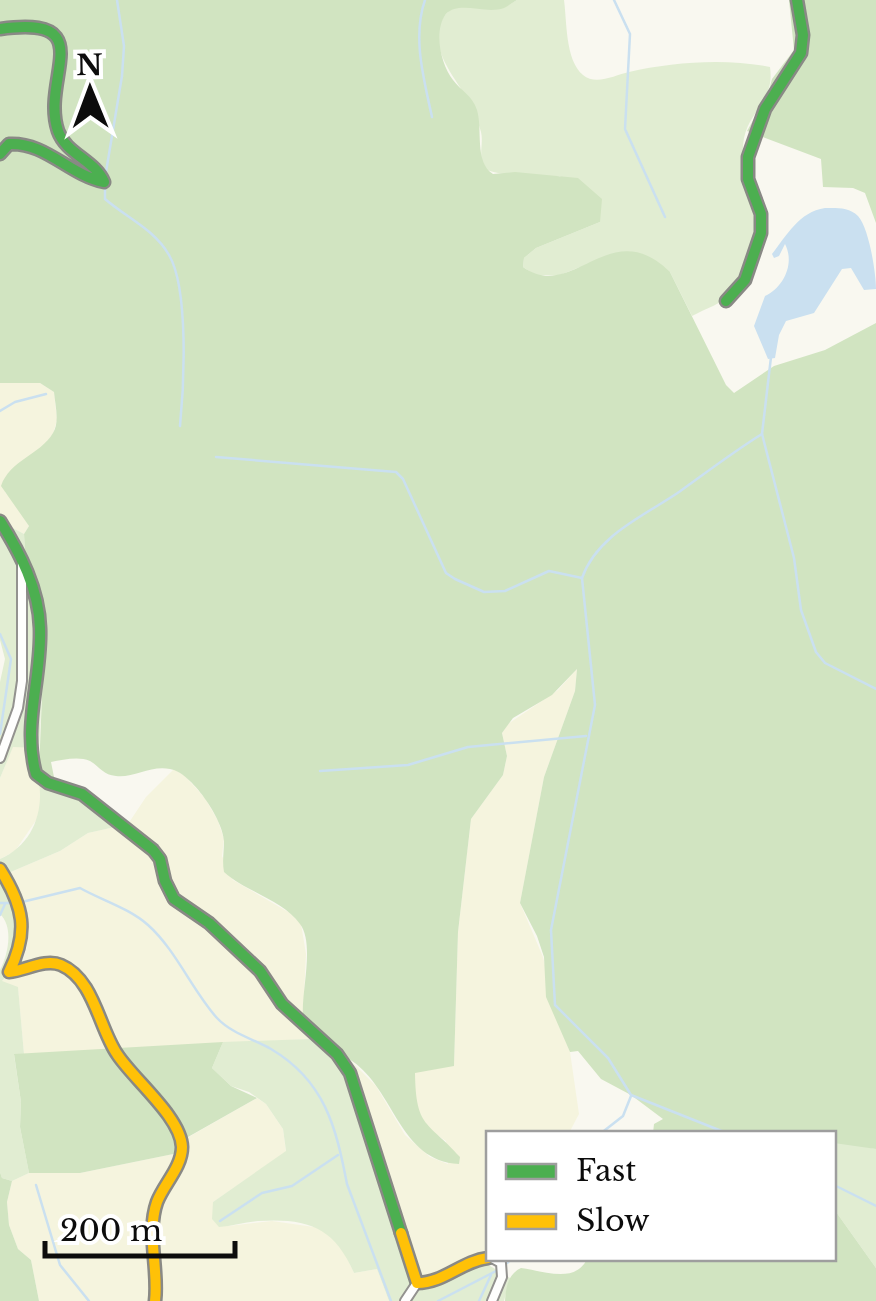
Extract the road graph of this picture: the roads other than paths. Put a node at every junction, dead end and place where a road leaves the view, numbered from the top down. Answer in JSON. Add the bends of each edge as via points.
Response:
{"nodes":[{"id":1,"x":797,"y":0,"type":"edge"},
{"id":2,"x":0,"y":29,"type":"edge"},
{"id":3,"x":0,"y":154,"type":"edge"},
{"id":4,"x":726,"y":301,"type":"dead end"},
{"id":5,"x":0,"y":520,"type":"edge"},
{"id":6,"x":22,"y":559,"type":"junction"},
{"id":7,"x":0,"y":758,"type":"edge"},
{"id":8,"x":0,"y":869,"type":"edge"},
{"id":9,"x":4,"y":976,"type":"edge"},
{"id":10,"x":486,"y":1259,"type":"edge"},
{"id":11,"x":497,"y":1261,"type":"edge"},
{"id":12,"x":416,"y":1284,"type":"junction"},
{"id":13,"x":155,"y":1301,"type":"edge"},
{"id":14,"x":405,"y":1301,"type":"edge"},
{"id":15,"x":492,"y":1301,"type":"edge"}],
"edges":[{"from":1,"to":4,"type":"street","via":[[802,53],[765,108],[748,157],[761,233],[745,280]]},
{"from":2,"to":3,"type":"street","via":[[32,23],[58,40],[58,133],[104,182],[23,144],[12,143]]},
{"from":5,"to":6,"type":"street"},
{"from":6,"to":7,"type":"street","via":[[22,681]]},
{"from":6,"to":12,"type":"street","via":[[41,623],[31,741],[36,774],[82,794],[153,850],[174,899],[260,971],[290,1013],[343,1062],[360,1095]]},
{"from":8,"to":9,"type":"street","via":[[24,932]]},
{"from":9,"to":13,"type":"street","via":[[54,963],[68,969],[117,1055],[180,1136],[180,1155],[155,1210]]},
{"from":10,"to":12,"type":"street"},
{"from":11,"to":15,"type":"street","via":[[503,1272]]},
{"from":12,"to":14,"type":"street"}]}
